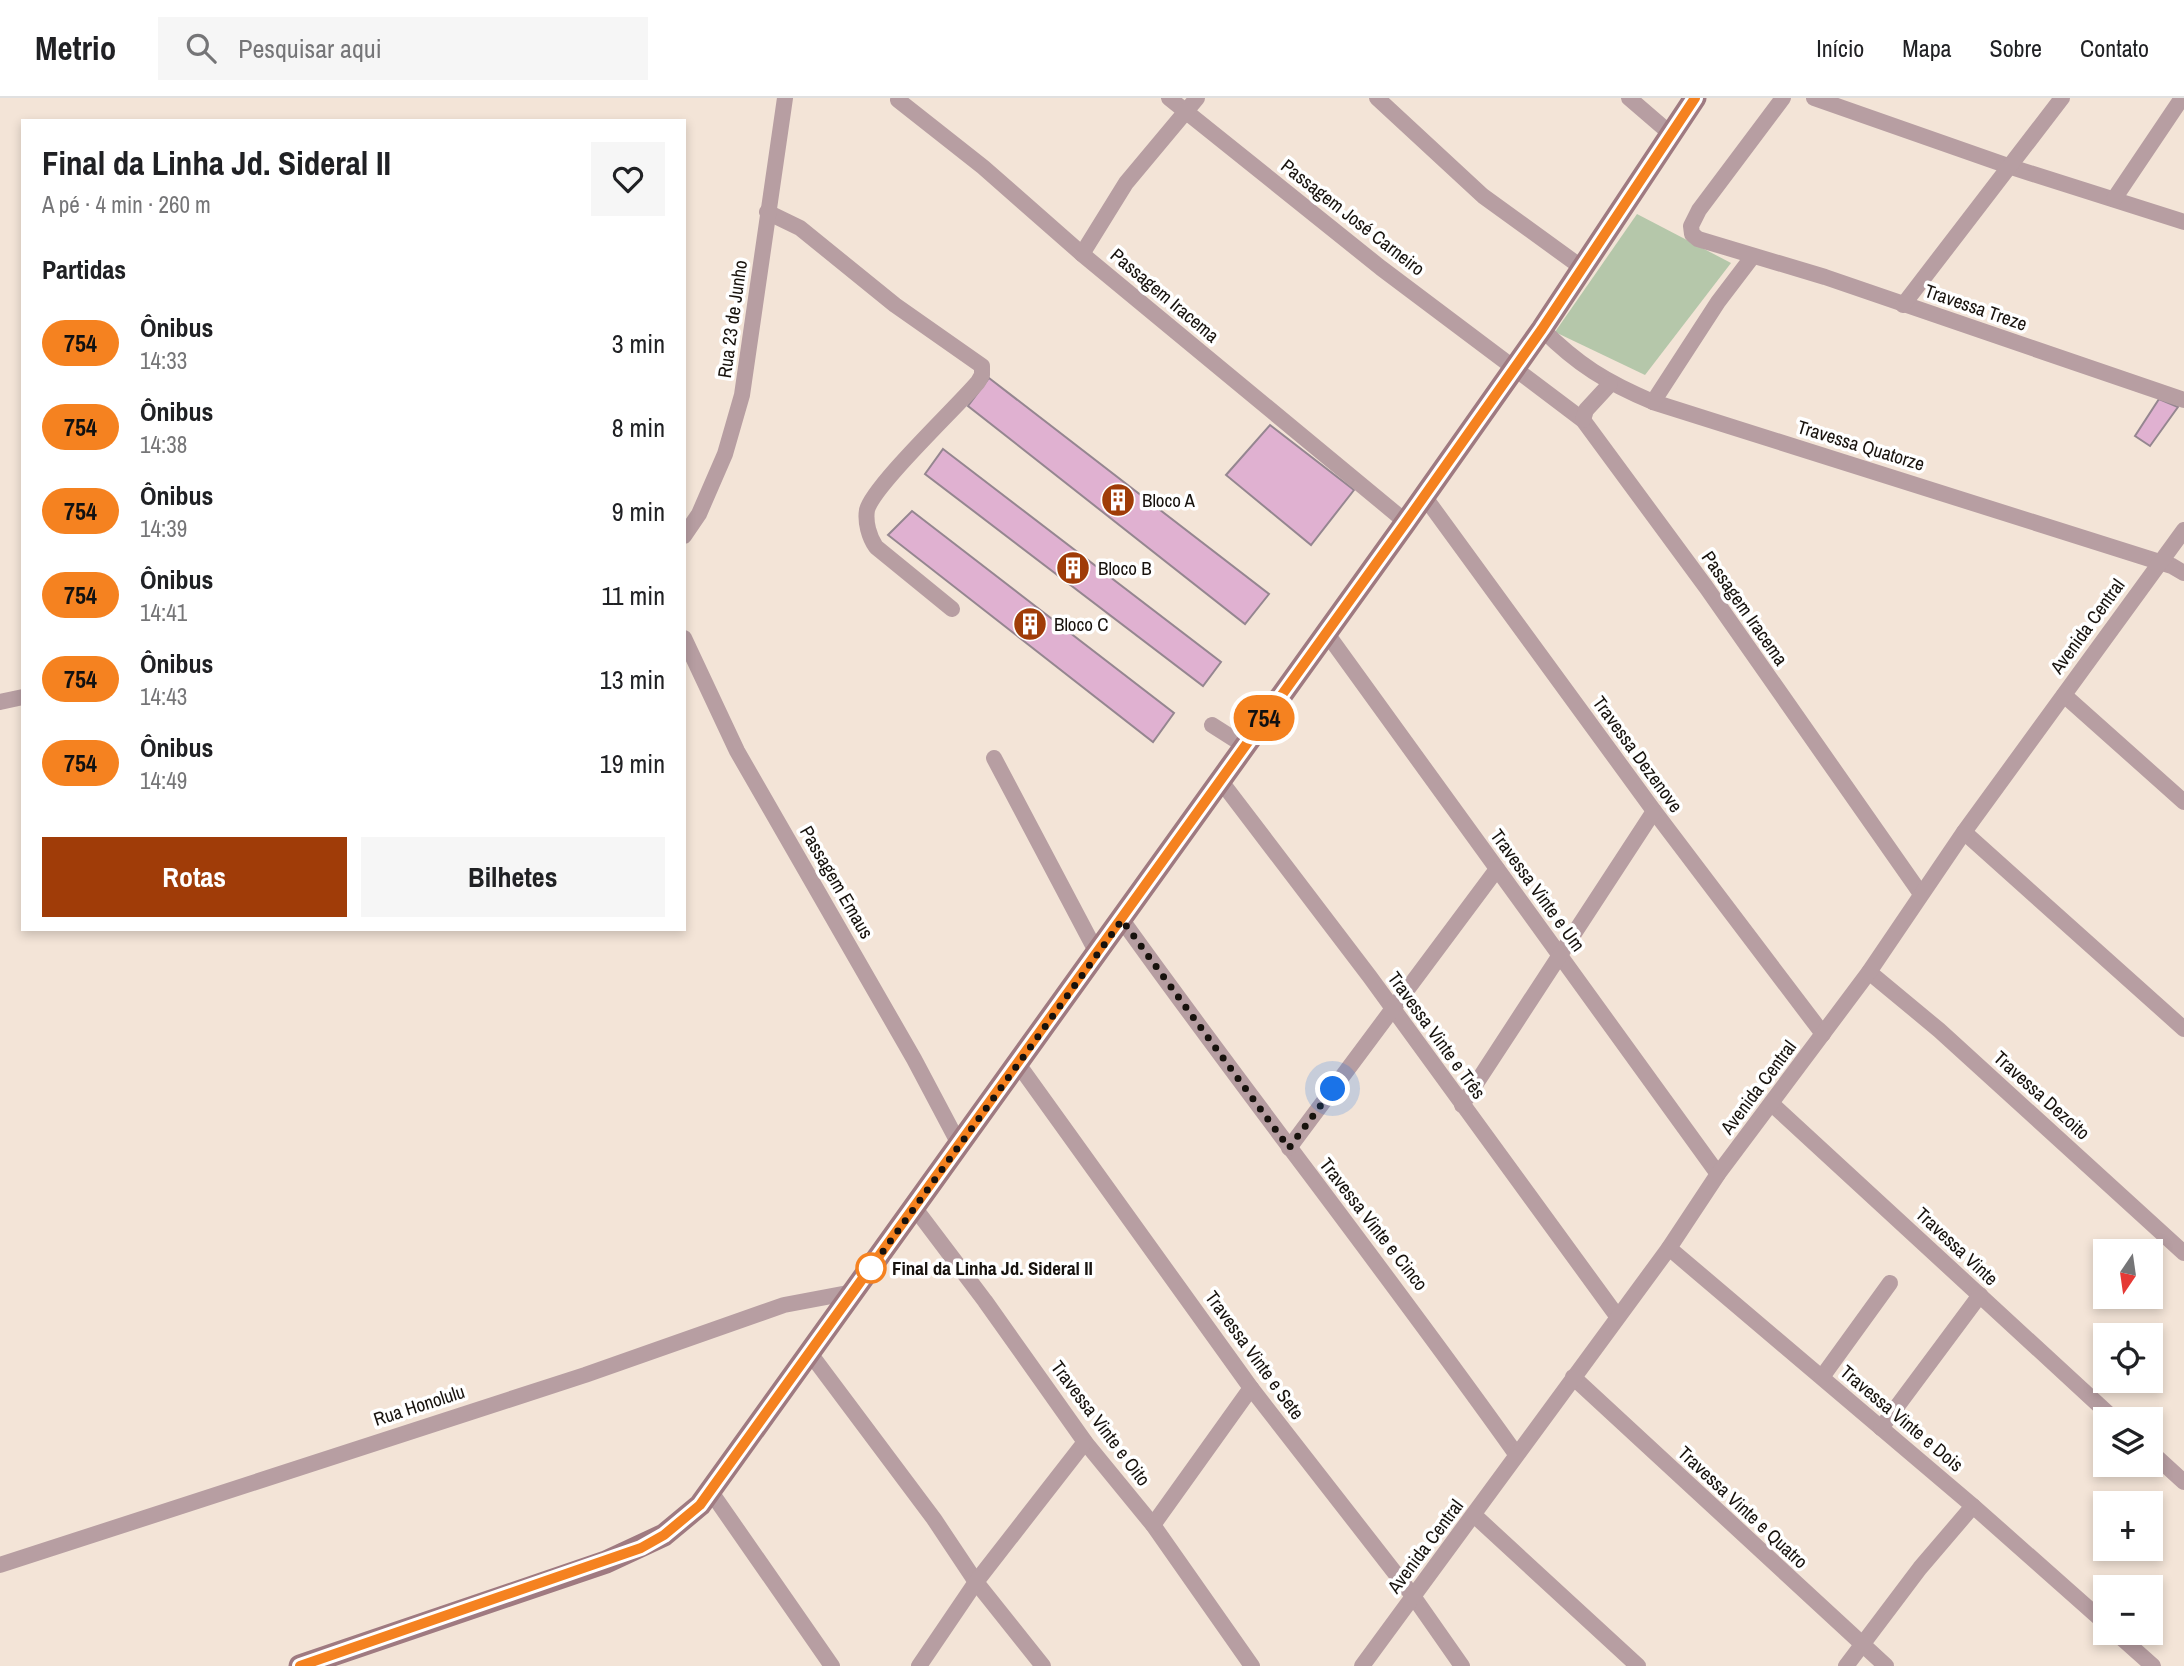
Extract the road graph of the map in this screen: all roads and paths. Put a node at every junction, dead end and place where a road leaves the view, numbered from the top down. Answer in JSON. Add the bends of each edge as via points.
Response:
{"nodes":[{"id":1,"x":785,"y":98,"type":"edge"},
{"id":2,"x":1169,"y":98,"type":"edge"},
{"id":3,"x":1197,"y":98,"type":"edge"},
{"id":4,"x":1377,"y":98,"type":"edge"},
{"id":5,"x":1629,"y":98,"type":"edge"},
{"id":6,"x":1695,"y":98,"type":"edge"},
{"id":7,"x":1783,"y":98,"type":"edge"},
{"id":8,"x":1814,"y":98,"type":"edge"},
{"id":9,"x":2062,"y":98,"type":"edge"},
{"id":10,"x":2182,"y":98,"type":"edge"},
{"id":11,"x":898,"y":100,"type":"edge"},
{"id":12,"x":1185,"y":112,"type":"junction"},
{"id":13,"x":1672,"y":135,"type":"junction"},
{"id":14,"x":2011,"y":167,"type":"junction"},
{"id":15,"x":2114,"y":199,"type":"junction"},
{"id":16,"x":767,"y":212,"type":"junction"},
{"id":17,"x":2184,"y":222,"type":"edge"},
{"id":18,"x":1082,"y":254,"type":"junction"},
{"id":19,"x":1754,"y":256,"type":"junction"},
{"id":20,"x":1581,"y":267,"type":"junction"},
{"id":21,"x":1903,"y":304,"type":"junction"},
{"id":22,"x":1542,"y":329,"type":"junction"},
{"id":23,"x":1514,"y":366,"type":"junction"},
{"id":24,"x":1610,"y":384,"type":"junction"},
{"id":25,"x":2184,"y":400,"type":"edge"},
{"id":26,"x":1653,"y":402,"type":"junction"},
{"id":27,"x":1583,"y":420,"type":"junction"},
{"id":28,"x":1424,"y":496,"type":"junction"},
{"id":29,"x":1406,"y":522,"type":"junction"},
{"id":30,"x":2184,"y":530,"type":"edge"},
{"id":31,"x":686,"y":533,"type":"edge"},
{"id":32,"x":2159,"y":563,"type":"junction"},
{"id":33,"x":2184,"y":573,"type":"edge"},
{"id":34,"x":952,"y":609,"type":"dead end"},
{"id":35,"x":1325,"y":631,"type":"junction"},
{"id":36,"x":686,"y":642,"type":"edge"},
{"id":37,"x":2064,"y":695,"type":"junction"},
{"id":38,"x":21,"y":697,"type":"edge"},
{"id":39,"x":0,"y":702,"type":"edge"},
{"id":40,"x":1212,"y":725,"type":"dead end"},
{"id":41,"x":1245,"y":746,"type":"junction"},
{"id":42,"x":994,"y":758,"type":"dead end"},
{"id":43,"x":1220,"y":780,"type":"junction"},
{"id":44,"x":2184,"y":802,"type":"edge"},
{"id":45,"x":1654,"y":811,"type":"junction"},
{"id":46,"x":1964,"y":832,"type":"junction"},
{"id":47,"x":1497,"y":869,"type":"junction"},
{"id":48,"x":1921,"y":894,"type":"junction"},
{"id":49,"x":1122,"y":920,"type":"junction"},
{"id":50,"x":1097,"y":953,"type":"junction"},
{"id":51,"x":1560,"y":955,"type":"junction"},
{"id":52,"x":1869,"y":972,"type":"junction"},
{"id":53,"x":1392,"y":1009,"type":"junction"},
{"id":54,"x":2182,"y":1022,"type":"edge"},
{"id":55,"x":1823,"y":1034,"type":"junction"},
{"id":56,"x":1018,"y":1064,"type":"junction"},
{"id":57,"x":1772,"y":1104,"type":"junction"},
{"id":58,"x":1462,"y":1105,"type":"junction"},
{"id":59,"x":959,"y":1144,"type":"junction"},
{"id":60,"x":1289,"y":1148,"type":"junction"},
{"id":61,"x":1718,"y":1174,"type":"junction"},
{"id":62,"x":914,"y":1207,"type":"junction"},
{"id":63,"x":2182,"y":1246,"type":"edge"},
{"id":64,"x":1669,"y":1248,"type":"junction"},
{"id":65,"x":1890,"y":1283,"type":"dead end"},
{"id":66,"x":853,"y":1292,"type":"junction"},
{"id":67,"x":1980,"y":1295,"type":"junction"},
{"id":68,"x":1617,"y":1316,"type":"junction"},
{"id":69,"x":809,"y":1352,"type":"junction"},
{"id":70,"x":1573,"y":1377,"type":"junction"},
{"id":71,"x":1822,"y":1377,"type":"junction"},
{"id":72,"x":1251,"y":1388,"type":"junction"},
{"id":73,"x":2101,"y":1407,"type":"edge"},
{"id":74,"x":1881,"y":1428,"type":"junction"},
{"id":75,"x":1085,"y":1442,"type":"junction"},
{"id":76,"x":1516,"y":1454,"type":"junction"},
{"id":77,"x":2163,"y":1463,"type":"edge"},
{"id":78,"x":2184,"y":1482,"type":"edge"},
{"id":79,"x":710,"y":1492,"type":"junction"},
{"id":80,"x":1973,"y":1506,"type":"junction"},
{"id":81,"x":1474,"y":1516,"type":"junction"},
{"id":82,"x":1153,"y":1525,"type":"junction"},
{"id":83,"x":0,"y":1565,"type":"edge"},
{"id":84,"x":976,"y":1582,"type":"junction"},
{"id":85,"x":1413,"y":1597,"type":"junction"},
{"id":86,"x":2093,"y":1612,"type":"edge"},
{"id":87,"x":1862,"y":1643,"type":"junction"},
{"id":88,"x":2129,"y":1645,"type":"edge"},
{"id":89,"x":300,"y":1666,"type":"edge"},
{"id":90,"x":832,"y":1666,"type":"edge"},
{"id":91,"x":919,"y":1666,"type":"edge"},
{"id":92,"x":1043,"y":1666,"type":"edge"},
{"id":93,"x":1252,"y":1666,"type":"edge"},
{"id":94,"x":1362,"y":1666,"type":"edge"},
{"id":95,"x":1462,"y":1666,"type":"edge"},
{"id":96,"x":1638,"y":1666,"type":"edge"},
{"id":97,"x":1846,"y":1666,"type":"edge"},
{"id":98,"x":1886,"y":1666,"type":"edge"},
{"id":99,"x":2153,"y":1666,"type":"edge"}],
"edges":[{"from":1,"to":16,"type":"street","name":"Rua 23 de Junho"},
{"from":2,"to":12,"type":"street","name":"Passagem José Carneiro"},
{"from":3,"to":12,"type":"street"},
{"from":4,"to":20,"type":"street","via":[[1465,181]]},
{"from":5,"to":13,"type":"street"},
{"from":6,"to":13,"type":"main road"},
{"from":7,"to":19,"type":"street","name":"Travessa Treze","via":[[1691,226],[1698,239]]},
{"from":8,"to":14,"type":"street"},
{"from":9,"to":14,"type":"street"},
{"from":10,"to":15,"type":"street"},
{"from":11,"to":18,"type":"street","name":"Passagem Iracema"},
{"from":12,"to":18,"type":"street","via":[[1126,183]]},
{"from":12,"to":23,"type":"street","name":"Passagem José Carneiro","via":[[1381,268]]},
{"from":13,"to":20,"type":"main road"},
{"from":14,"to":15,"type":"street"},
{"from":14,"to":21,"type":"street"},
{"from":15,"to":17,"type":"street"},
{"from":16,"to":31,"type":"street","name":"Rua 23 de Junho","via":[[742,395],[725,454]]},
{"from":16,"to":34,"type":"street","via":[[800,228],[895,305],[979,362],[982,375],[892,474],[867,514],[876,547]]},
{"from":18,"to":29,"type":"street","name":"Passagem Iracema"},
{"from":19,"to":21,"type":"street","name":"Travessa Treze"},
{"from":19,"to":26,"type":"street"},
{"from":20,"to":22,"type":"main road"},
{"from":21,"to":25,"type":"street","name":"Travessa Treze"},
{"from":22,"to":23,"type":"main road"},
{"from":22,"to":24,"type":"street","name":"Travessa Quatorze","via":[[1585,369]]},
{"from":23,"to":27,"type":"street","name":"Passagem Iracema"},
{"from":23,"to":28,"type":"main road"},
{"from":24,"to":26,"type":"street","name":"Travessa Quatorze"},
{"from":24,"to":27,"type":"street","via":[[1586,410]]},
{"from":26,"to":32,"type":"street","name":"Travessa Quatorze"},
{"from":27,"to":48,"type":"street","name":"Passagem Iracema"},
{"from":28,"to":29,"type":"main road"},
{"from":28,"to":45,"type":"street","name":"Travessa Dezenove"},
{"from":29,"to":35,"type":"main road"},
{"from":30,"to":32,"type":"street","name":"Avenida Central"},
{"from":32,"to":33,"type":"street","name":"Travessa Quatorze"},
{"from":32,"to":37,"type":"street","name":"Avenida Central"},
{"from":35,"to":41,"type":"main road"},
{"from":35,"to":47,"type":"street","name":"Travessa Vinte e Um"},
{"from":36,"to":59,"type":"street","name":"Passagem Emaus","via":[[737,751]]},
{"from":37,"to":44,"type":"street"},
{"from":37,"to":46,"type":"street","name":"Avenida Central"},
{"from":38,"to":39,"type":"street"},
{"from":40,"to":41,"type":"street"},
{"from":41,"to":43,"type":"main road"},
{"from":42,"to":50,"type":"street"},
{"from":43,"to":49,"type":"main road"},
{"from":43,"to":53,"type":"street","name":"Travessa Vinte e Três"},
{"from":45,"to":51,"type":"street"},
{"from":45,"to":55,"type":"street","name":"Travessa Dezenove"},
{"from":46,"to":48,"type":"street","name":"Avenida Central"},
{"from":46,"to":54,"type":"street"},
{"from":47,"to":51,"type":"street","name":"Travessa Vinte e Um"},
{"from":47,"to":53,"type":"street"},
{"from":48,"to":52,"type":"street","name":"Avenida Central"},
{"from":49,"to":50,"type":"main road"},
{"from":49,"to":60,"type":"street","name":"Travessa Vinte e Cinco"},
{"from":50,"to":56,"type":"main road"},
{"from":51,"to":58,"type":"street"},
{"from":51,"to":61,"type":"street","name":"Travessa Vinte e Um"},
{"from":52,"to":55,"type":"street","name":"Avenida Central"},
{"from":52,"to":63,"type":"street","name":"Travessa Dezoito"},
{"from":53,"to":58,"type":"street","name":"Travessa Vinte e Três"},
{"from":53,"to":60,"type":"street"},
{"from":55,"to":57,"type":"street","name":"Avenida Central"},
{"from":56,"to":59,"type":"main road"},
{"from":56,"to":72,"type":"street","name":"Travessa Vinte e Sete"},
{"from":57,"to":61,"type":"street","name":"Avenida Central"},
{"from":57,"to":67,"type":"street","name":"Travessa Vinte"},
{"from":58,"to":68,"type":"street","name":"Travessa Vinte e Três"},
{"from":59,"to":62,"type":"main road"},
{"from":60,"to":76,"type":"street","name":"Travessa Vinte e Cinco"},
{"from":61,"to":64,"type":"street","name":"Avenida Central"},
{"from":62,"to":66,"type":"main road"},
{"from":62,"to":75,"type":"street","name":"Travessa Vinte e Oito"},
{"from":64,"to":68,"type":"street","name":"Avenida Central"},
{"from":64,"to":71,"type":"street","name":"Travessa Vinte e Dois"},
{"from":65,"to":71,"type":"street"},
{"from":66,"to":69,"type":"main road"},
{"from":66,"to":83,"type":"street","name":"Rua Honolulu","via":[[783,1305],[584,1375]]},
{"from":67,"to":73,"type":"street","name":"Travessa Vinte"},
{"from":67,"to":74,"type":"street"},
{"from":68,"to":70,"type":"street","name":"Avenida Central"},
{"from":69,"to":79,"type":"main road"},
{"from":69,"to":84,"type":"street"},
{"from":70,"to":76,"type":"street","name":"Avenida Central"},
{"from":70,"to":87,"type":"street","name":"Travessa Vinte e Quatro"},
{"from":71,"to":74,"type":"street","name":"Travessa Vinte e Dois"},
{"from":72,"to":82,"type":"street"},
{"from":72,"to":85,"type":"street","name":"Travessa Vinte e Sete"},
{"from":74,"to":80,"type":"street","name":"Travessa Vinte e Dois"},
{"from":75,"to":82,"type":"street","name":"Travessa Vinte e Oito"},
{"from":75,"to":84,"type":"street"},
{"from":76,"to":81,"type":"street","name":"Avenida Central"},
{"from":77,"to":78,"type":"street"},
{"from":79,"to":89,"type":"main road","via":[[682,1522],[641,1548]]},
{"from":79,"to":90,"type":"street"},
{"from":80,"to":86,"type":"street","name":"Travessa Vinte e Dois"},
{"from":80,"to":87,"type":"street"},
{"from":81,"to":85,"type":"street","name":"Avenida Central"},
{"from":81,"to":96,"type":"street"},
{"from":82,"to":93,"type":"street","name":"Travessa Vinte e Oito"},
{"from":84,"to":91,"type":"street"},
{"from":84,"to":92,"type":"street"},
{"from":85,"to":94,"type":"street","name":"Avenida Central"},
{"from":85,"to":95,"type":"street","name":"Travessa Vinte e Sete"},
{"from":87,"to":97,"type":"street"},
{"from":87,"to":98,"type":"street","name":"Travessa Vinte e Quatro"},
{"from":88,"to":99,"type":"street"}]}
